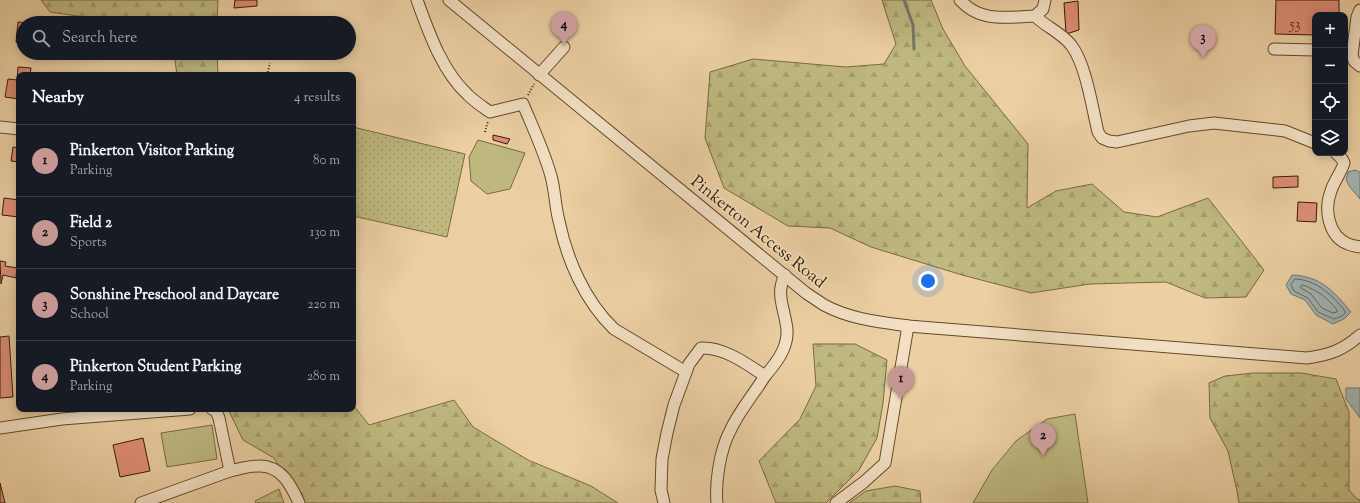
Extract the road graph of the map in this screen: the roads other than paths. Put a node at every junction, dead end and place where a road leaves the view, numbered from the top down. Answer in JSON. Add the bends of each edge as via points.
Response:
{"nodes":[{"id":1,"x":417,"y":0,"type":"edge"},
{"id":2,"x":450,"y":0,"type":"edge"},
{"id":3,"x":960,"y":0,"type":"edge"},
{"id":4,"x":1045,"y":0,"type":"edge"},
{"id":5,"x":1360,"y":10,"type":"edge"},
{"id":6,"x":1035,"y":16,"type":"junction"},
{"id":7,"x":564,"y":46,"type":"dead end"},
{"id":8,"x":1274,"y":49,"type":"dead end"},
{"id":9,"x":1312,"y":50,"type":"edge"},
{"id":10,"x":1348,"y":54,"type":"edge"},
{"id":11,"x":1360,"y":66,"type":"edge"},
{"id":12,"x":539,"y":75,"type":"junction"},
{"id":13,"x":0,"y":127,"type":"edge"},
{"id":14,"x":16,"y":129,"type":"edge"},
{"id":15,"x":1312,"y":142,"type":"edge"},
{"id":16,"x":1339,"y":156,"type":"edge"},
{"id":17,"x":1360,"y":247,"type":"edge"},
{"id":18,"x":785,"y":275,"type":"junction"},
{"id":19,"x":908,"y":326,"type":"junction"},
{"id":20,"x":1360,"y":335,"type":"edge"},
{"id":21,"x":686,"y":372,"type":"junction"},
{"id":22,"x":765,"y":376,"type":"junction"},
{"id":23,"x":134,"y":412,"type":"edge"},
{"id":24,"x":216,"y":412,"type":"edge"},
{"id":25,"x":0,"y":428,"type":"edge"},
{"id":26,"x":230,"y":471,"type":"junction"},
{"id":27,"x":141,"y":503,"type":"edge"},
{"id":28,"x":299,"y":503,"type":"edge"},
{"id":29,"x":664,"y":503,"type":"edge"},
{"id":30,"x":717,"y":503,"type":"edge"},
{"id":31,"x":836,"y":503,"type":"edge"}],
"edges":[{"from":1,"to":21,"type":"street","via":[[441,58],[468,96],[490,112],[523,104],[551,177],[559,221],[570,259],[592,303],[614,329]]},
{"from":2,"to":12,"type":"street","name":"Pinkerton Access Road"},
{"from":3,"to":6,"type":"street","via":[[972,11],[987,17]]},
{"from":4,"to":6,"type":"street","via":[[1043,9]]},
{"from":5,"to":10,"type":"street"},
{"from":6,"to":15,"type":"street","via":[[1071,44],[1080,59],[1098,132],[1109,142],[1214,123],[1285,131]]},
{"from":7,"to":12,"type":"street"},
{"from":8,"to":9,"type":"street"},
{"from":10,"to":11,"type":"street"},
{"from":12,"to":18,"type":"street","name":"Pinkerton Access Road"},
{"from":13,"to":14,"type":"street"},
{"from":16,"to":17,"type":"street","via":[[1344,163],[1330,192],[1330,224],[1340,239]]},
{"from":18,"to":19,"type":"street","name":"Pinkerton Access Road","via":[[825,305],[850,316]]},
{"from":18,"to":22,"type":"street","via":[[780,288],[787,336],[780,356]]},
{"from":19,"to":20,"type":"street","name":"Pinkerton Access Road","via":[[1307,358],[1336,352]]},
{"from":19,"to":31,"type":"street","via":[[885,463]]},
{"from":21,"to":22,"type":"street","via":[[695,354],[701,348],[707,347],[736,358]]},
{"from":21,"to":29,"type":"street","via":[[674,405],[662,459],[661,490]]},
{"from":22,"to":30,"type":"street","via":[[738,416],[727,438],[719,471]]},
{"from":23,"to":25,"type":"street"},
{"from":24,"to":26,"type":"street"},
{"from":26,"to":27,"type":"street"},
{"from":26,"to":28,"type":"street","via":[[259,466],[277,472],[291,484]]}]}
